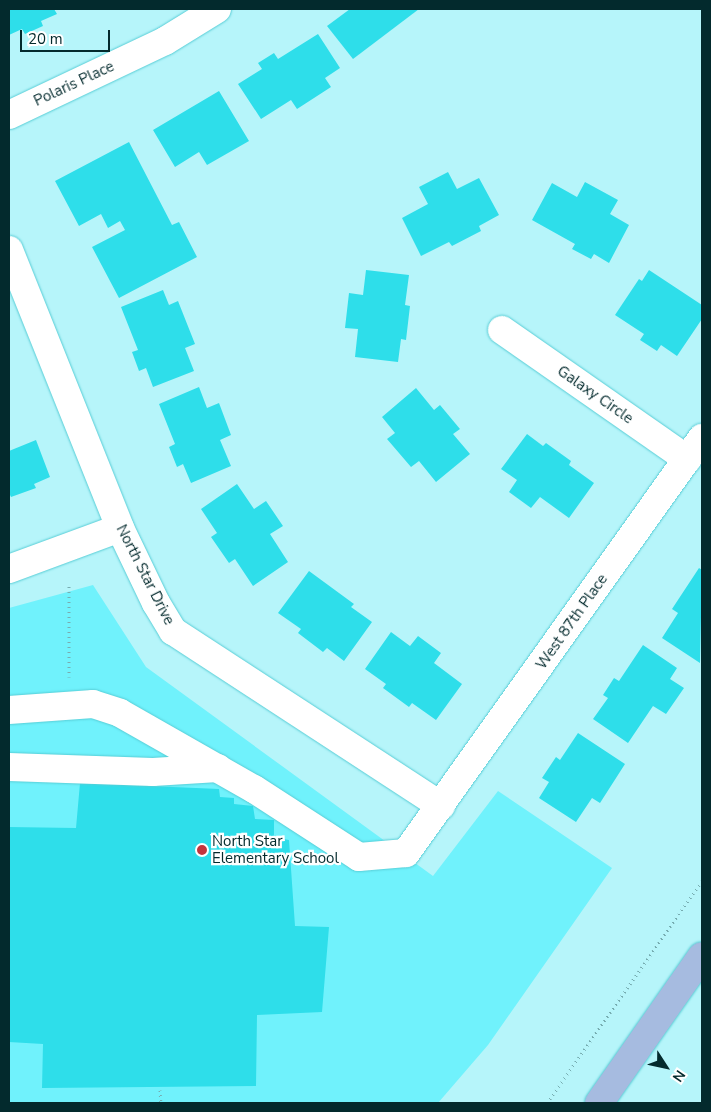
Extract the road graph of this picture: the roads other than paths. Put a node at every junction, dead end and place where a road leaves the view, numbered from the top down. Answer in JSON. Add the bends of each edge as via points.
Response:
{"nodes":[{"id":1,"x":217,"y":9,"type":"edge"},
{"id":2,"x":9,"y":115,"type":"edge"},
{"id":3,"x":9,"y":250,"type":"edge"},
{"id":4,"x":502,"y":330,"type":"dead end"},
{"id":5,"x":695,"y":449,"type":"edge"},
{"id":6,"x":120,"y":528,"type":"junction"},
{"id":7,"x":9,"y":570,"type":"edge"},
{"id":8,"x":9,"y":710,"type":"edge"},
{"id":9,"x":9,"y":767,"type":"edge"},
{"id":10,"x":218,"y":768,"type":"junction"},
{"id":11,"x":441,"y":806,"type":"junction"},
{"id":12,"x":702,"y":956,"type":"edge"},
{"id":13,"x":599,"y":1103,"type":"edge"}],
"edges":[{"from":1,"to":2,"type":"street","name":"Polaris Place","via":[[165,41]]},
{"from":3,"to":6,"type":"street","name":"North Star Drive"},
{"from":4,"to":5,"type":"street","name":"Galaxy Circle"},
{"from":5,"to":11,"type":"street","name":"West 87th Place"},
{"from":6,"to":7,"type":"street"},
{"from":6,"to":11,"type":"street","name":"North Star Drive","via":[[173,631]]},
{"from":8,"to":10,"type":"street","name":"West 87th Place","via":[[93,704],[120,713]]},
{"from":9,"to":10,"type":"street","via":[[153,772]]},
{"from":10,"to":11,"type":"street","name":"West 87th Place","via":[[359,858],[406,854]]},
{"from":12,"to":13,"type":"main road"}]}
